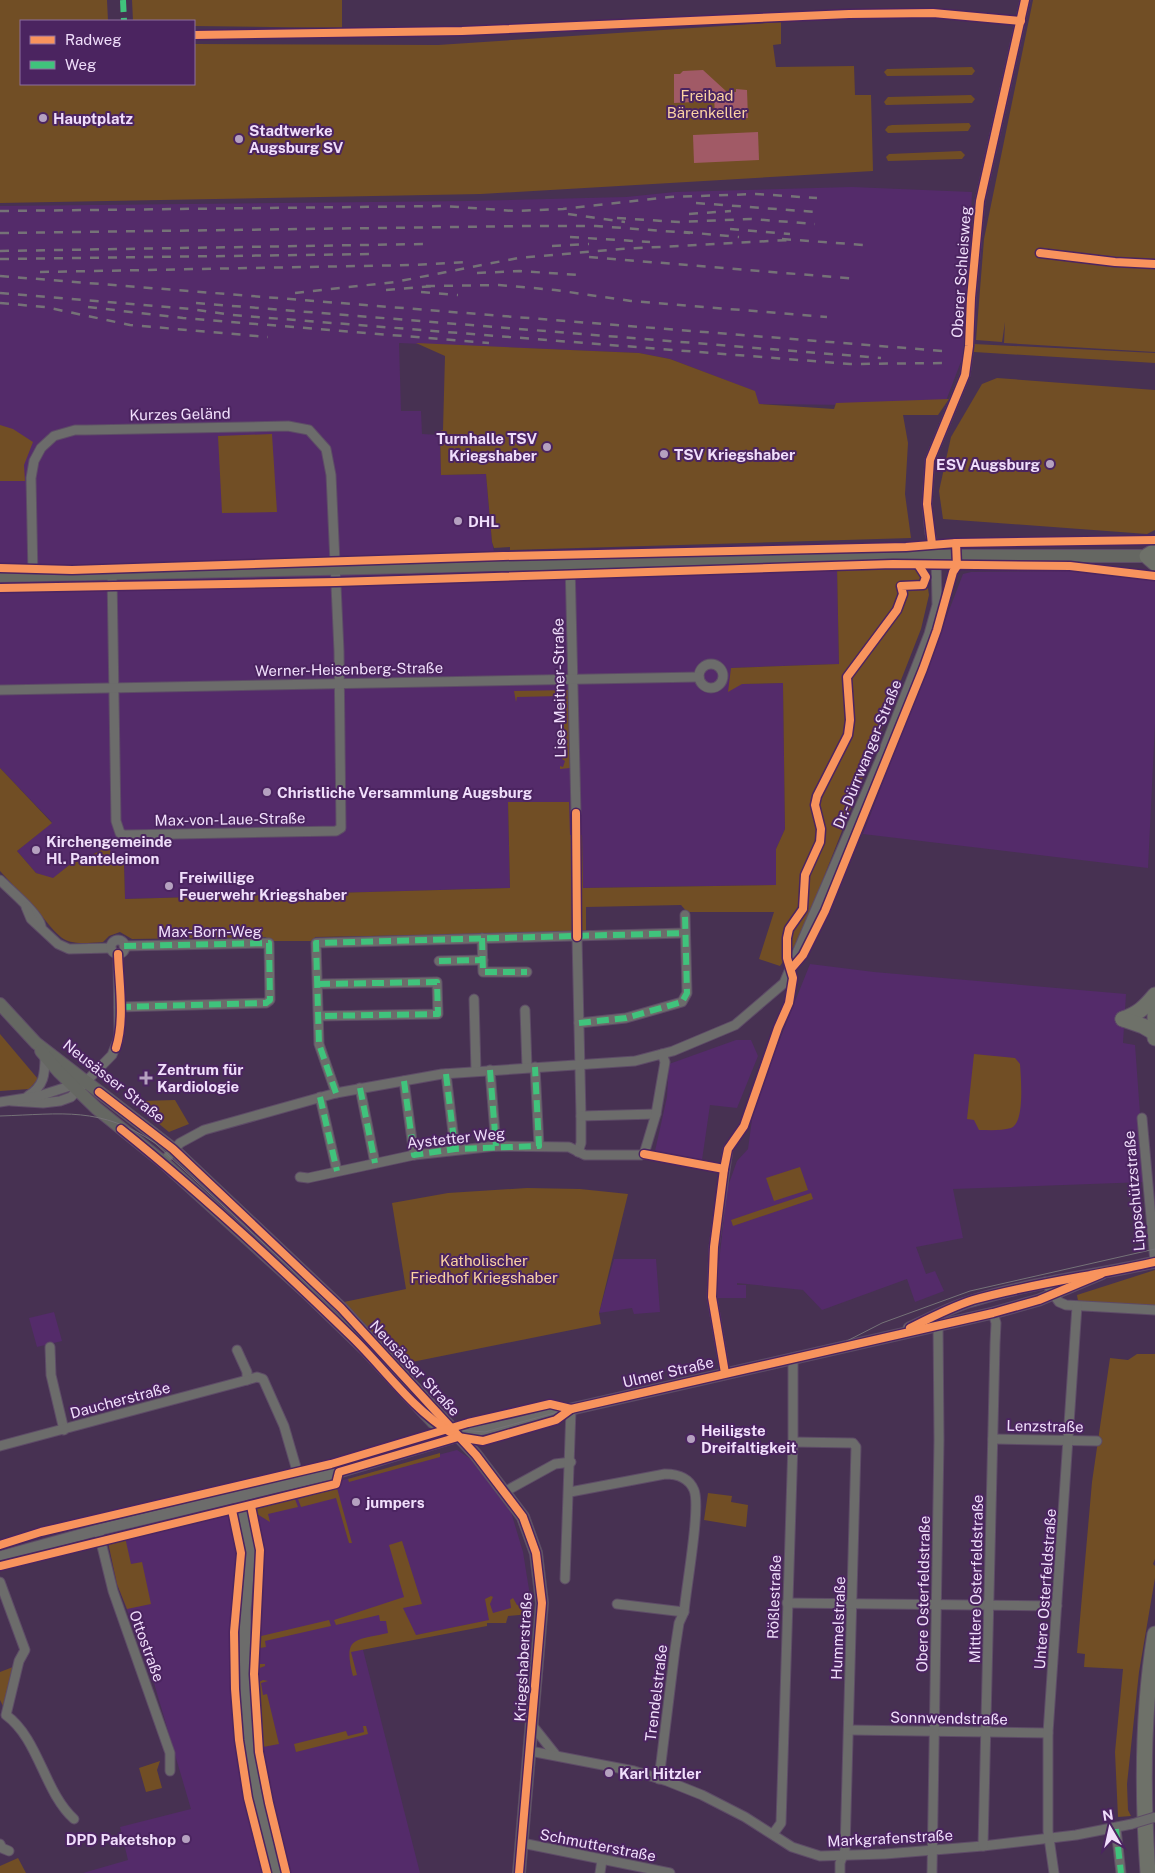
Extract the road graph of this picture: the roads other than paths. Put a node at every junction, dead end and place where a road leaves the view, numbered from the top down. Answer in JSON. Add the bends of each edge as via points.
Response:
{"nodes":[{"id":1,"x":1025,"y":0,"type":"edge"},
{"id":2,"x":936,"y":556,"type":"junction"},
{"id":3,"x":1153,"y":556,"type":"edge"},
{"id":4,"x":570,"y":562,"type":"junction"},
{"id":5,"x":334,"y":570,"type":"junction"},
{"id":6,"x":112,"y":574,"type":"junction"},
{"id":7,"x":0,"y":576,"type":"edge"},
{"id":8,"x":33,"y":576,"type":"junction"},
{"id":9,"x":699,"y":677,"type":"dead end"},
{"id":10,"x":574,"y":678,"type":"junction"},
{"id":11,"x":340,"y":683,"type":"junction"},
{"id":12,"x":113,"y":687,"type":"junction"},
{"id":13,"x":0,"y":690,"type":"edge"},
{"id":14,"x":576,"y":813,"type":"dead end"},
{"id":15,"x":0,"y":880,"type":"edge"},
{"id":16,"x":685,"y":915,"type":"dead end"},
{"id":17,"x":685,"y":933,"type":"junction"},
{"id":18,"x":577,"y":936,"type":"junction"},
{"id":19,"x":482,"y":938,"type":"junction"},
{"id":20,"x":114,"y":951,"type":"junction"},
{"id":21,"x":483,"y":960,"type":"junction"},
{"id":22,"x":439,"y":961,"type":"dead end"},
{"id":23,"x":527,"y":972,"type":"dead end"},
{"id":24,"x":318,"y":984,"type":"junction"},
{"id":25,"x":1155,"y":995,"type":"edge"},
{"id":26,"x":474,"y":999,"type":"dead end"},
{"id":27,"x":0,"y":1004,"type":"edge"},
{"id":28,"x":1155,"y":1006,"type":"edge"},
{"id":29,"x":119,"y":1007,"type":"junction"},
{"id":30,"x":525,"y":1010,"type":"dead end"},
{"id":31,"x":319,"y":1016,"type":"junction"},
{"id":32,"x":579,"y":1023,"type":"junction"},
{"id":33,"x":1155,"y":1032,"type":"edge"},
{"id":34,"x":1155,"y":1038,"type":"edge"},
{"id":35,"x":36,"y":1043,"type":"junction"},
{"id":36,"x":662,"y":1054,"type":"junction"},
{"id":37,"x":45,"y":1056,"type":"junction"},
{"id":38,"x":580,"y":1064,"type":"junction"},
{"id":39,"x":531,"y":1067,"type":"junction"},
{"id":40,"x":490,"y":1070,"type":"junction"},
{"id":41,"x":476,"y":1071,"type":"junction"},
{"id":42,"x":446,"y":1074,"type":"junction"},
{"id":43,"x":404,"y":1081,"type":"junction"},
{"id":44,"x":78,"y":1086,"type":"junction"},
{"id":45,"x":360,"y":1088,"type":"junction"},
{"id":46,"x":336,"y":1093,"type":"junction"},
{"id":47,"x":320,"y":1097,"type":"junction"},
{"id":48,"x":23,"y":1099,"type":"junction"},
{"id":49,"x":11,"y":1101,"type":"junction"},
{"id":50,"x":0,"y":1102,"type":"edge"},
{"id":51,"x":656,"y":1114,"type":"junction"},
{"id":52,"x":581,"y":1116,"type":"junction"},
{"id":53,"x":1142,"y":1118,"type":"dead end"},
{"id":54,"x":496,"y":1146,"type":"junction"},
{"id":55,"x":539,"y":1146,"type":"junction"},
{"id":56,"x":455,"y":1149,"type":"junction"},
{"id":57,"x":728,"y":1149,"type":"dead end"},
{"id":58,"x":173,"y":1150,"type":"junction"},
{"id":59,"x":578,"y":1152,"type":"junction"},
{"id":60,"x":414,"y":1155,"type":"junction"},
{"id":61,"x":163,"y":1162,"type":"junction"},
{"id":62,"x":375,"y":1163,"type":"junction"},
{"id":63,"x":337,"y":1171,"type":"junction"},
{"id":64,"x":300,"y":1177,"type":"dead end"},
{"id":65,"x":1155,"y":1262,"type":"edge"},
{"id":66,"x":1101,"y":1274,"type":"junction"},
{"id":67,"x":1045,"y":1282,"type":"junction"},
{"id":68,"x":1053,"y":1295,"type":"junction"},
{"id":69,"x":1077,"y":1306,"type":"junction"},
{"id":70,"x":1155,"y":1310,"type":"edge"},
{"id":71,"x":993,"y":1313,"type":"junction"},
{"id":72,"x":938,"y":1320,"type":"junction"},
{"id":73,"x":50,"y":1347,"type":"dead end"},
{"id":74,"x":237,"y":1350,"type":"dead end"},
{"id":75,"x":793,"y":1358,"type":"junction"},
{"id":76,"x":725,"y":1373,"type":"junction"},
{"id":77,"x":247,"y":1380,"type":"junction"},
{"id":78,"x":571,"y":1409,"type":"junction"},
{"id":79,"x":64,"y":1430,"type":"junction"},
{"id":80,"x":458,"y":1437,"type":"junction"},
{"id":81,"x":993,"y":1439,"type":"junction"},
{"id":82,"x":1069,"y":1441,"type":"junction"},
{"id":83,"x":1097,"y":1441,"type":"dead end"},
{"id":84,"x":793,"y":1442,"type":"junction"},
{"id":85,"x":0,"y":1446,"type":"edge"},
{"id":86,"x":570,"y":1462,"type":"junction"},
{"id":87,"x":300,"y":1482,"type":"junction"},
{"id":88,"x":506,"y":1491,"type":"junction"},
{"id":89,"x":570,"y":1492,"type":"junction"},
{"id":90,"x":239,"y":1497,"type":"junction"},
{"id":91,"x":98,"y":1530,"type":"junction"},
{"id":92,"x":0,"y":1557,"type":"edge"},
{"id":93,"x":565,"y":1579,"type":"dead end"},
{"id":94,"x":0,"y":1582,"type":"edge"},
{"id":95,"x":617,"y":1604,"type":"dead end"},
{"id":96,"x":787,"y":1604,"type":"junction"},
{"id":97,"x":853,"y":1605,"type":"junction"},
{"id":98,"x":936,"y":1605,"type":"junction"},
{"id":99,"x":988,"y":1605,"type":"junction"},
{"id":100,"x":1057,"y":1606,"type":"junction"},
{"id":101,"x":684,"y":1612,"type":"junction"},
{"id":102,"x":1155,"y":1634,"type":"edge"},
{"id":103,"x":3,"y":1717,"type":"edge"},
{"id":104,"x":532,"y":1725,"type":"junction"},
{"id":105,"x":849,"y":1730,"type":"junction"},
{"id":106,"x":934,"y":1732,"type":"junction"},
{"id":107,"x":986,"y":1733,"type":"junction"},
{"id":108,"x":1048,"y":1733,"type":"junction"},
{"id":109,"x":530,"y":1751,"type":"junction"},
{"id":110,"x":556,"y":1754,"type":"junction"},
{"id":111,"x":170,"y":1771,"type":"dead end"},
{"id":112,"x":659,"y":1779,"type":"junction"},
{"id":113,"x":1155,"y":1817,"type":"edge"},
{"id":114,"x":74,"y":1819,"type":"dead end"},
{"id":115,"x":1116,"y":1829,"type":"junction"},
{"id":116,"x":773,"y":1834,"type":"junction"},
{"id":117,"x":1049,"y":1838,"type":"junction"},
{"id":118,"x":522,"y":1843,"type":"junction"},
{"id":119,"x":0,"y":1844,"type":"edge"},
{"id":120,"x":983,"y":1846,"type":"junction"},
{"id":121,"x":932,"y":1850,"type":"junction"},
{"id":122,"x":9,"y":1851,"type":"dead end"},
{"id":123,"x":843,"y":1856,"type":"junction"},
{"id":124,"x":602,"y":1860,"type":"junction"},
{"id":125,"x":1147,"y":1868,"type":"edge"},
{"id":126,"x":276,"y":1873,"type":"edge"},
{"id":127,"x":518,"y":1873,"type":"edge"},
{"id":128,"x":600,"y":1873,"type":"edge"},
{"id":129,"x":670,"y":1873,"type":"edge"},
{"id":130,"x":840,"y":1873,"type":"edge"},
{"id":131,"x":932,"y":1873,"type":"edge"},
{"id":132,"x":1054,"y":1873,"type":"edge"},
{"id":133,"x":1121,"y":1873,"type":"edge"}],
"edges":[{"from":1,"to":2,"type":"street","name":"Oberer Schleisweg","via":[[982,192],[965,375],[930,460],[927,504]]},
{"from":2,"to":3,"type":"main road"},
{"from":2,"to":4,"type":"main road"},
{"from":2,"to":36,"type":"street","name":"Dr.-Dürrwanger-Straße","via":[[937,605],[929,634],[880,760],[787,979],[735,1025],[693,1045]]},
{"from":4,"to":5,"type":"main road"},
{"from":4,"to":10,"type":"street","name":"Lise-Meitner-Straße"},
{"from":5,"to":6,"type":"main road"},
{"from":5,"to":8,"type":"street","name":"Kurzes Geländ","via":[[329,460],[326,449],[310,430],[288,426],[75,430],[54,436],[41,448],[34,461],[31,478]]},
{"from":5,"to":11,"type":"street","name":"Max-von-Laue-Straße"},
{"from":6,"to":8,"type":"main road"},
{"from":6,"to":12,"type":"street","name":"Max-von-Laue-Straße"},
{"from":7,"to":8,"type":"main road"},
{"from":9,"to":10,"type":"street","name":"Werner-Heisenberg-Straße"},
{"from":10,"to":11,"type":"street","name":"Werner-Heisenberg-Straße"},
{"from":10,"to":14,"type":"street","name":"Lise-Meitner-Straße"},
{"from":11,"to":12,"type":"street","name":"Werner-Heisenberg-Straße"},
{"from":11,"to":12,"type":"street","name":"Max-von-Laue-Straße","via":[[341,828],[336,831],[124,835],[116,821]]},
{"from":12,"to":13,"type":"street","name":"Werner-Heisenberg-Straße"},
{"from":15,"to":20,"type":"street","via":[[26,907],[31,919],[58,944],[69,949]]},
{"from":16,"to":17,"type":"street"},
{"from":17,"to":18,"type":"street"},
{"from":17,"to":32,"type":"street","via":[[687,992],[682,1002],[626,1018]]},
{"from":18,"to":19,"type":"street"},
{"from":18,"to":32,"type":"street"},
{"from":19,"to":21,"type":"street"},
{"from":19,"to":24,"type":"street","via":[[316,943]]},
{"from":20,"to":29,"type":"street"},
{"from":20,"to":29,"type":"street","name":"Max-Born-Weg","via":[[123,952],[124,946],[269,943],[270,1000],[266,1003]]},
{"from":21,"to":22,"type":"street"},
{"from":21,"to":23,"type":"street","via":[[483,972]]},
{"from":24,"to":31,"type":"street"},
{"from":24,"to":31,"type":"street","via":[[437,982],[438,990],[438,1014]]},
{"from":25,"to":33,"type":"highway","via":[[1144,1009],[1123,1019]]},
{"from":26,"to":41,"type":"street"},
{"from":27,"to":35,"type":"main road","name":"Neusässer Straße"},
{"from":28,"to":33,"type":"highway"},
{"from":29,"to":44,"type":"street","via":[[116,1048],[107,1062]]},
{"from":30,"to":39,"type":"street"},
{"from":31,"to":46,"type":"street","via":[[319,1044]]},
{"from":32,"to":38,"type":"street"},
{"from":33,"to":34,"type":"highway"},
{"from":35,"to":37,"type":"main road","name":"Neusässer Straße"},
{"from":35,"to":44,"type":"main road","name":"Neusässer Straße"},
{"from":36,"to":38,"type":"street","name":"Dr.-Dürrwanger-Straße","via":[[635,1060]]},
{"from":36,"to":51,"type":"street","name":"Aystetter Weg","via":[[665,1062]]},
{"from":37,"to":44,"type":"main road","name":"Neusässer Straße"},
{"from":37,"to":48,"type":"street","via":[[43,1082]]},
{"from":38,"to":39,"type":"street","name":"Dr.-Dürrwanger-Straße"},
{"from":38,"to":52,"type":"street"},
{"from":39,"to":40,"type":"street","name":"Dr.-Dürrwanger-Straße"},
{"from":39,"to":55,"type":"street"},
{"from":40,"to":41,"type":"street","name":"Dr.-Dürrwanger-Straße"},
{"from":40,"to":54,"type":"street"},
{"from":41,"to":42,"type":"street","name":"Dr.-Dürrwanger-Straße"},
{"from":42,"to":43,"type":"street","name":"Dr.-Dürrwanger-Straße"},
{"from":42,"to":56,"type":"street"},
{"from":43,"to":45,"type":"street","name":"Dr.-Dürrwanger-Straße"},
{"from":43,"to":60,"type":"street"},
{"from":44,"to":48,"type":"street"},
{"from":44,"to":49,"type":"street","via":[[72,1097],[60,1101]]},
{"from":44,"to":58,"type":"main road","name":"Neusässer Straße"},
{"from":44,"to":61,"type":"main road","name":"Neusässer Straße"},
{"from":45,"to":46,"type":"street","name":"Dr.-Dürrwanger-Straße"},
{"from":45,"to":62,"type":"street"},
{"from":46,"to":47,"type":"street","name":"Dr.-Dürrwanger-Straße"},
{"from":47,"to":58,"type":"street","name":"Dr.-Dürrwanger-Straße","via":[[204,1130]]},
{"from":47,"to":63,"type":"street"},
{"from":48,"to":49,"type":"street"},
{"from":49,"to":50,"type":"street"},
{"from":51,"to":52,"type":"street"},
{"from":51,"to":59,"type":"street","name":"Aystetter Weg","via":[[644,1154],[586,1155]]},
{"from":52,"to":59,"type":"street"},
{"from":53,"to":65,"type":"street","name":"Lippschützstraße"},
{"from":54,"to":55,"type":"street","name":"Aystetter Weg"},
{"from":54,"to":56,"type":"street","name":"Aystetter Weg"},
{"from":55,"to":59,"type":"street","name":"Aystetter Weg","via":[[569,1147]]},
{"from":56,"to":60,"type":"street","name":"Aystetter Weg"},
{"from":57,"to":76,"type":"street","via":[[714,1247],[712,1297]]},
{"from":58,"to":61,"type":"street","name":"Dr.-Dürrwanger-Straße"},
{"from":58,"to":80,"type":"main road","name":"Neusässer Straße","via":[[341,1308]]},
{"from":60,"to":62,"type":"street","name":"Aystetter Weg"},
{"from":61,"to":80,"type":"main road","name":"Neusässer Straße","via":[[366,1350],[433,1422]]},
{"from":62,"to":63,"type":"street","name":"Aystetter Weg"},
{"from":63,"to":64,"type":"street","name":"Aystetter Weg"},
{"from":65,"to":66,"type":"street","name":"Ulmer Straße"},
{"from":66,"to":67,"type":"street","name":"Ulmer Straße"},
{"from":66,"to":68,"type":"street","name":"Ulmer Straße"},
{"from":67,"to":68,"type":"street"},
{"from":67,"to":72,"type":"street","name":"Ulmer Straße","via":[[971,1301]]},
{"from":68,"to":69,"type":"street","via":[[1059,1302]]},
{"from":68,"to":71,"type":"street","name":"Ulmer Straße"},
{"from":69,"to":70,"type":"street"},
{"from":69,"to":82,"type":"street","name":"Untere Osterfeldstraße"},
{"from":71,"to":72,"type":"street","name":"Ulmer Straße"},
{"from":71,"to":81,"type":"street","name":"Mittlere Osterfeldstraße","via":[[996,1323]]},
{"from":72,"to":75,"type":"street","name":"Ulmer Straße","via":[[889,1336]]},
{"from":72,"to":98,"type":"street","name":"Obere Osterfeldstraße"},
{"from":73,"to":79,"type":"street","via":[[50,1375]]},
{"from":74,"to":77,"type":"street","via":[[247,1372]]},
{"from":75,"to":76,"type":"street","name":"Ulmer Straße"},
{"from":75,"to":84,"type":"street","name":"Rößlestraße"},
{"from":76,"to":78,"type":"street","name":"Ulmer Straße"},
{"from":77,"to":79,"type":"street","name":"Daucherstraße"},
{"from":77,"to":87,"type":"street","via":[[263,1379],[284,1426]]},
{"from":78,"to":80,"type":"street","name":"Ulmer Straße"},
{"from":78,"to":86,"type":"street"},
{"from":79,"to":85,"type":"street","name":"Daucherstraße"},
{"from":80,"to":87,"type":"street","name":"Ulmer Straße"},
{"from":80,"to":88,"type":"main road","name":"Kriegshaberstraße"},
{"from":81,"to":82,"type":"street","name":"Lenzstraße"},
{"from":81,"to":99,"type":"street","name":"Mittlere Osterfeldstraße"},
{"from":82,"to":83,"type":"street","name":"Lenzstraße"},
{"from":82,"to":100,"type":"street","name":"Untere Osterfeldstraße"},
{"from":84,"to":96,"type":"street","name":"Rößlestraße"},
{"from":84,"to":97,"type":"street","name":"Hummelstraße","via":[[853,1443],[856,1447]]},
{"from":86,"to":88,"type":"street","via":[[555,1464]]},
{"from":86,"to":89,"type":"street"},
{"from":87,"to":90,"type":"street","name":"Ulmer Straße"},
{"from":88,"to":104,"type":"main road","name":"Kriegshaberstraße","via":[[523,1516],[540,1576],[540,1646]]},
{"from":89,"to":93,"type":"street"},
{"from":89,"to":101,"type":"street","name":"Trendelstraße","via":[[665,1474],[681,1477],[691,1485],[695,1517]]},
{"from":90,"to":91,"type":"street","name":"Ulmer Straße"},
{"from":90,"to":126,"type":"street","via":[[250,1549],[245,1611],[246,1717],[255,1788]]},
{"from":91,"to":92,"type":"street","name":"Ulmer Straße"},
{"from":91,"to":111,"type":"street","name":"Ottostraße","via":[[113,1591],[170,1753]]},
{"from":94,"to":103,"type":"street","via":[[24,1650]]},
{"from":95,"to":101,"type":"street"},
{"from":96,"to":97,"type":"street"},
{"from":96,"to":116,"type":"street","name":"Rößlestraße","via":[[780,1823]]},
{"from":97,"to":98,"type":"street"},
{"from":97,"to":105,"type":"street","name":"Hummelstraße"},
{"from":98,"to":99,"type":"street"},
{"from":98,"to":106,"type":"street","name":"Obere Osterfeldstraße"},
{"from":99,"to":100,"type":"street"},
{"from":99,"to":107,"type":"street","name":"Mittlere Osterfeldstraße"},
{"from":100,"to":108,"type":"street","name":"Untere Osterfeldstraße"},
{"from":101,"to":112,"type":"street","name":"Trendelstraße","via":[[678,1623]]},
{"from":102,"to":125,"type":"highway","via":[[1143,1747]]},
{"from":103,"to":114,"type":"street","via":[[12,1720],[32,1750],[62,1808]]},
{"from":104,"to":109,"type":"main road","name":"Kriegshaberstraße"},
{"from":104,"to":110,"type":"street"},
{"from":105,"to":106,"type":"street","name":"Sonnwendstraße"},
{"from":105,"to":123,"type":"street","name":"Hummelstraße"},
{"from":106,"to":107,"type":"street","name":"Sonnwendstraße"},
{"from":106,"to":121,"type":"street","name":"Obere Osterfeldstraße"},
{"from":107,"to":108,"type":"street","name":"Sonnwendstraße"},
{"from":107,"to":120,"type":"street","name":"Mittlere Osterfeldstraße"},
{"from":108,"to":117,"type":"street","name":"Untere Osterfeldstraße"},
{"from":109,"to":110,"type":"street","name":"Markgrafenstraße"},
{"from":109,"to":118,"type":"main road","name":"Kriegshaberstraße"},
{"from":110,"to":112,"type":"street","name":"Markgrafenstraße"},
{"from":112,"to":116,"type":"street","name":"Markgrafenstraße","via":[[722,1805]]},
{"from":113,"to":115,"type":"street","name":"Markgrafenstraße","bridge":true},
{"from":115,"to":117,"type":"street","name":"Markgrafenstraße"},
{"from":115,"to":133,"type":"street"},
{"from":116,"to":123,"type":"street","name":"Markgrafenstraße","via":[[792,1848],[810,1854]]},
{"from":117,"to":120,"type":"street","name":"Markgrafenstraße"},
{"from":117,"to":132,"type":"street","name":"Untere Osterfeldstraße"},
{"from":118,"to":124,"type":"street","name":"Schmutterstraße"},
{"from":118,"to":127,"type":"main road","name":"Kriegshaberstraße"},
{"from":119,"to":122,"type":"street"},
{"from":120,"to":121,"type":"street","name":"Markgrafenstraße"},
{"from":121,"to":123,"type":"street","name":"Markgrafenstraße"},
{"from":121,"to":131,"type":"street","name":"Obere Osterfeldstraße"},
{"from":123,"to":130,"type":"street","name":"Hummelstraße"},
{"from":124,"to":128,"type":"street"},
{"from":124,"to":129,"type":"street","name":"Schmutterstraße"}]}
